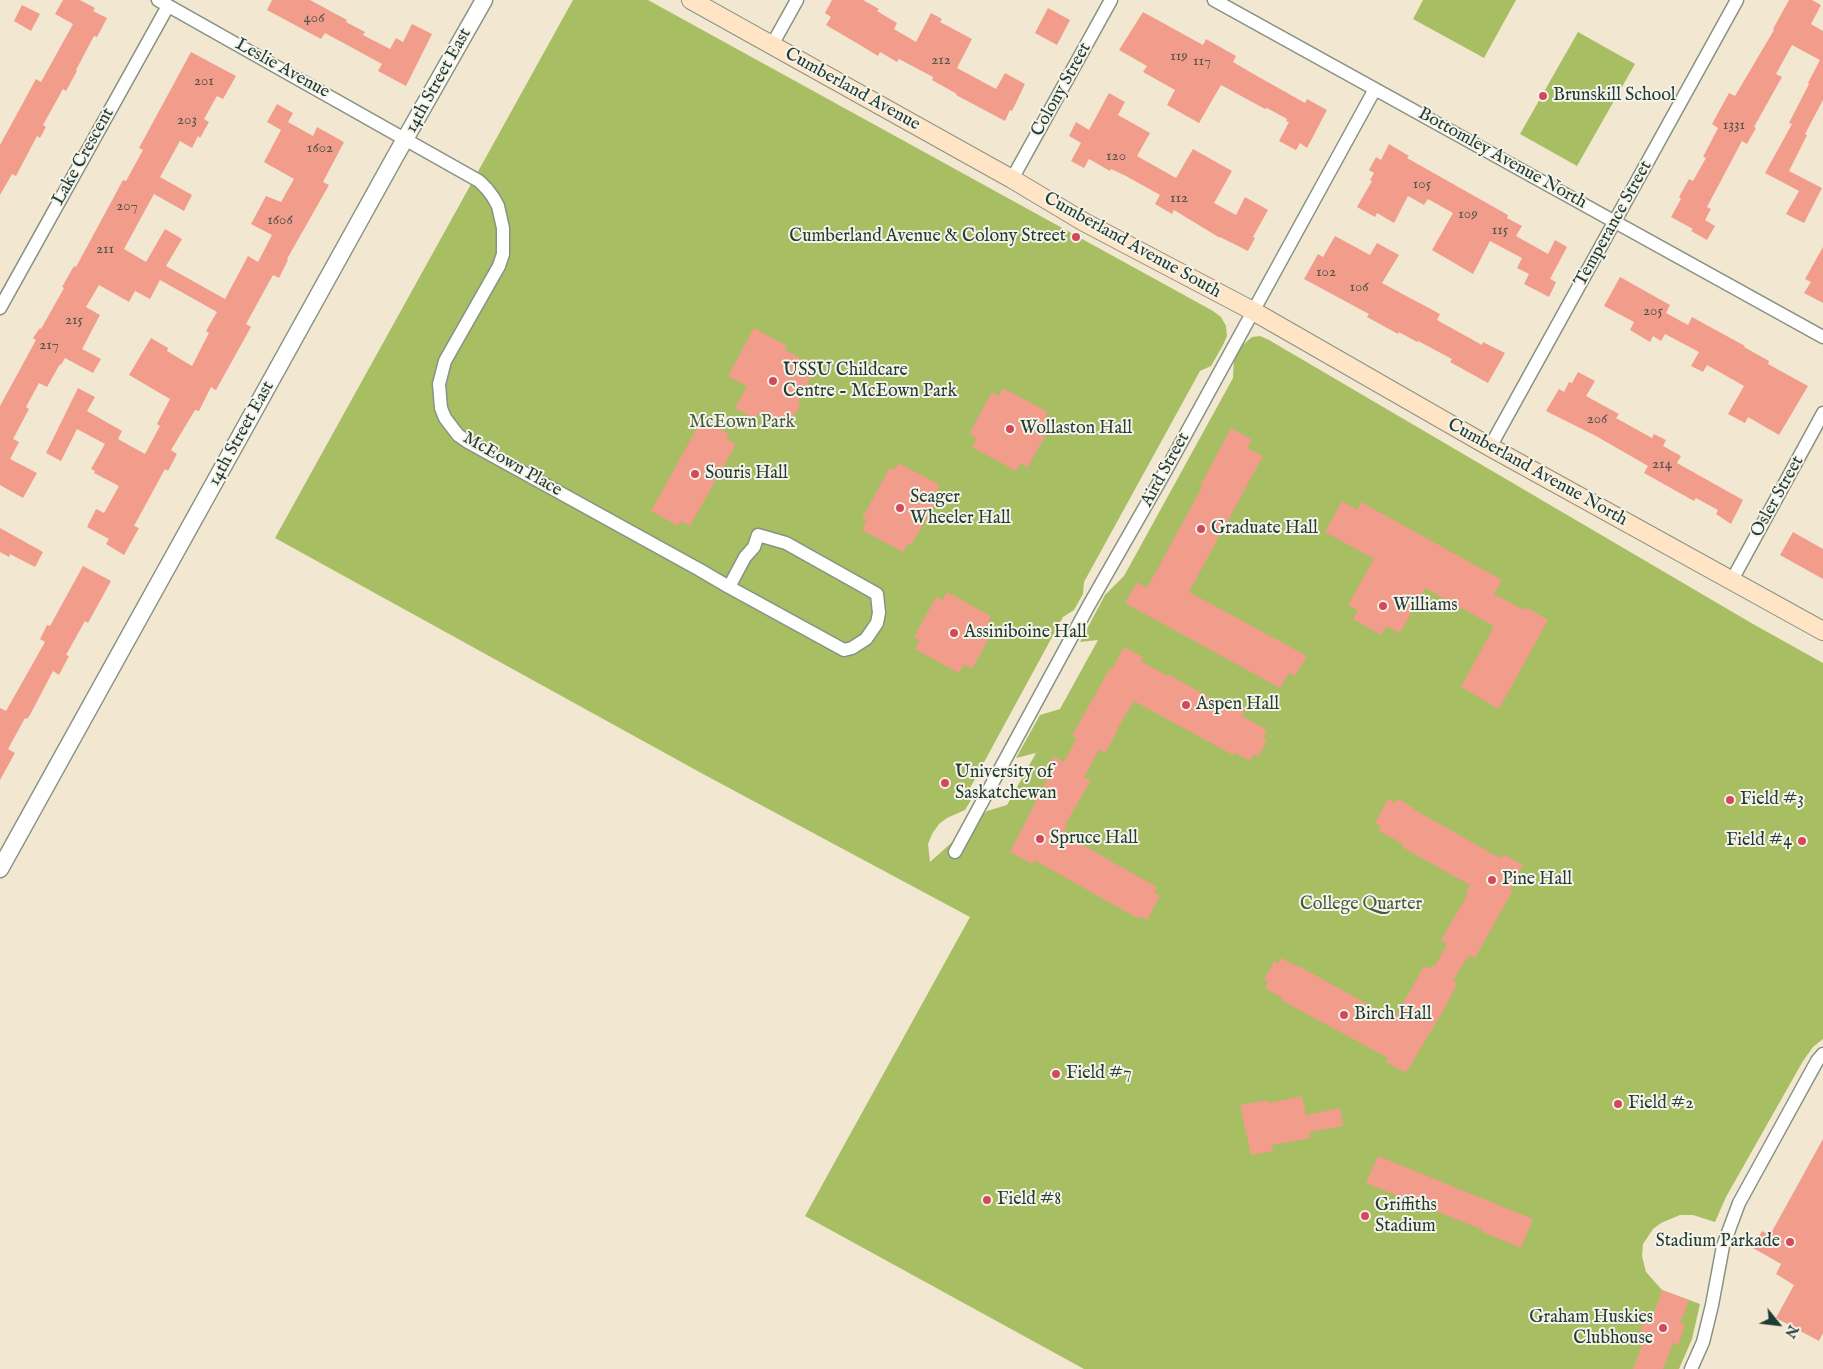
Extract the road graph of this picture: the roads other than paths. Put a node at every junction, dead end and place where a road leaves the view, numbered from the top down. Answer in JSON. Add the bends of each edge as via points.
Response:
{"nodes":[{"id":1,"x":484,"y":0,"type":"edge"},
{"id":2,"x":691,"y":0,"type":"edge"},
{"id":3,"x":797,"y":0,"type":"edge"},
{"id":4,"x":1111,"y":0,"type":"edge"},
{"id":5,"x":1214,"y":0,"type":"edge"},
{"id":6,"x":1737,"y":0,"type":"edge"},
{"id":7,"x":163,"y":3,"type":"edge"},
{"id":8,"x":772,"y":45,"type":"junction"},
{"id":9,"x":1375,"y":89,"type":"junction"},
{"id":10,"x":406,"y":139,"type":"junction"},
{"id":11,"x":1012,"y":179,"type":"junction"},
{"id":12,"x":1614,"y":221,"type":"junction"},
{"id":13,"x":0,"y":308,"type":"edge"},
{"id":14,"x":1253,"y":311,"type":"junction"},
{"id":15,"x":1823,"y":337,"type":"edge"},
{"id":16,"x":1823,"y":413,"type":"edge"},
{"id":17,"x":1490,"y":447,"type":"junction"},
{"id":18,"x":1732,"y":580,"type":"junction"},
{"id":19,"x":729,"y":587,"type":"junction"},
{"id":20,"x":1823,"y":631,"type":"edge"},
{"id":21,"x":955,"y":852,"type":"dead end"},
{"id":22,"x":0,"y":869,"type":"edge"},
{"id":23,"x":1823,"y":1054,"type":"edge"},
{"id":24,"x":1691,"y":1369,"type":"edge"}],
"edges":[{"from":1,"to":10,"type":"street","name":"14th Street East"},
{"from":2,"to":8,"type":"main road","name":"Cumberland Avenue"},
{"from":3,"to":8,"type":"street"},
{"from":4,"to":11,"type":"street","name":"Colony Street"},
{"from":5,"to":9,"type":"street","name":"Bottomley Avenue North"},
{"from":6,"to":12,"type":"street","name":"Temperance Street"},
{"from":7,"to":10,"type":"street","name":"Leslie Avenue"},
{"from":7,"to":13,"type":"street","name":"Lake Crescent"},
{"from":8,"to":11,"type":"main road","name":"Cumberland Avenue"},
{"from":9,"to":12,"type":"street","name":"Bottomley Avenue North"},
{"from":9,"to":14,"type":"street","name":"Aird Street"},
{"from":10,"to":19,"type":"street","name":"McEown Place","via":[[487,188],[498,206],[504,228],[499,266],[441,372],[441,408],[452,427],[468,442]]},
{"from":10,"to":22,"type":"street","name":"14th Street East"},
{"from":11,"to":14,"type":"main road","name":"Cumberland Avenue South","via":[[1084,222]]},
{"from":12,"to":15,"type":"street","name":"Bottomley Avenue North"},
{"from":12,"to":17,"type":"street","name":"Temperance Street"},
{"from":14,"to":17,"type":"main road","name":"Cumberland Avenue North"},
{"from":14,"to":21,"type":"street","name":"Aird Street"},
{"from":16,"to":18,"type":"street","name":"Osler Street"},
{"from":17,"to":18,"type":"main road","name":"Cumberland Avenue North"},
{"from":18,"to":20,"type":"main road","name":"Cumberland Avenue North"},
{"from":19,"to":19,"type":"street","name":"McEown Place","via":[[844,650],[866,638],[879,613],[877,594],[786,543],[758,535]]},
{"from":23,"to":24,"type":"street","via":[[1739,1203],[1723,1246],[1708,1325]]}]}
